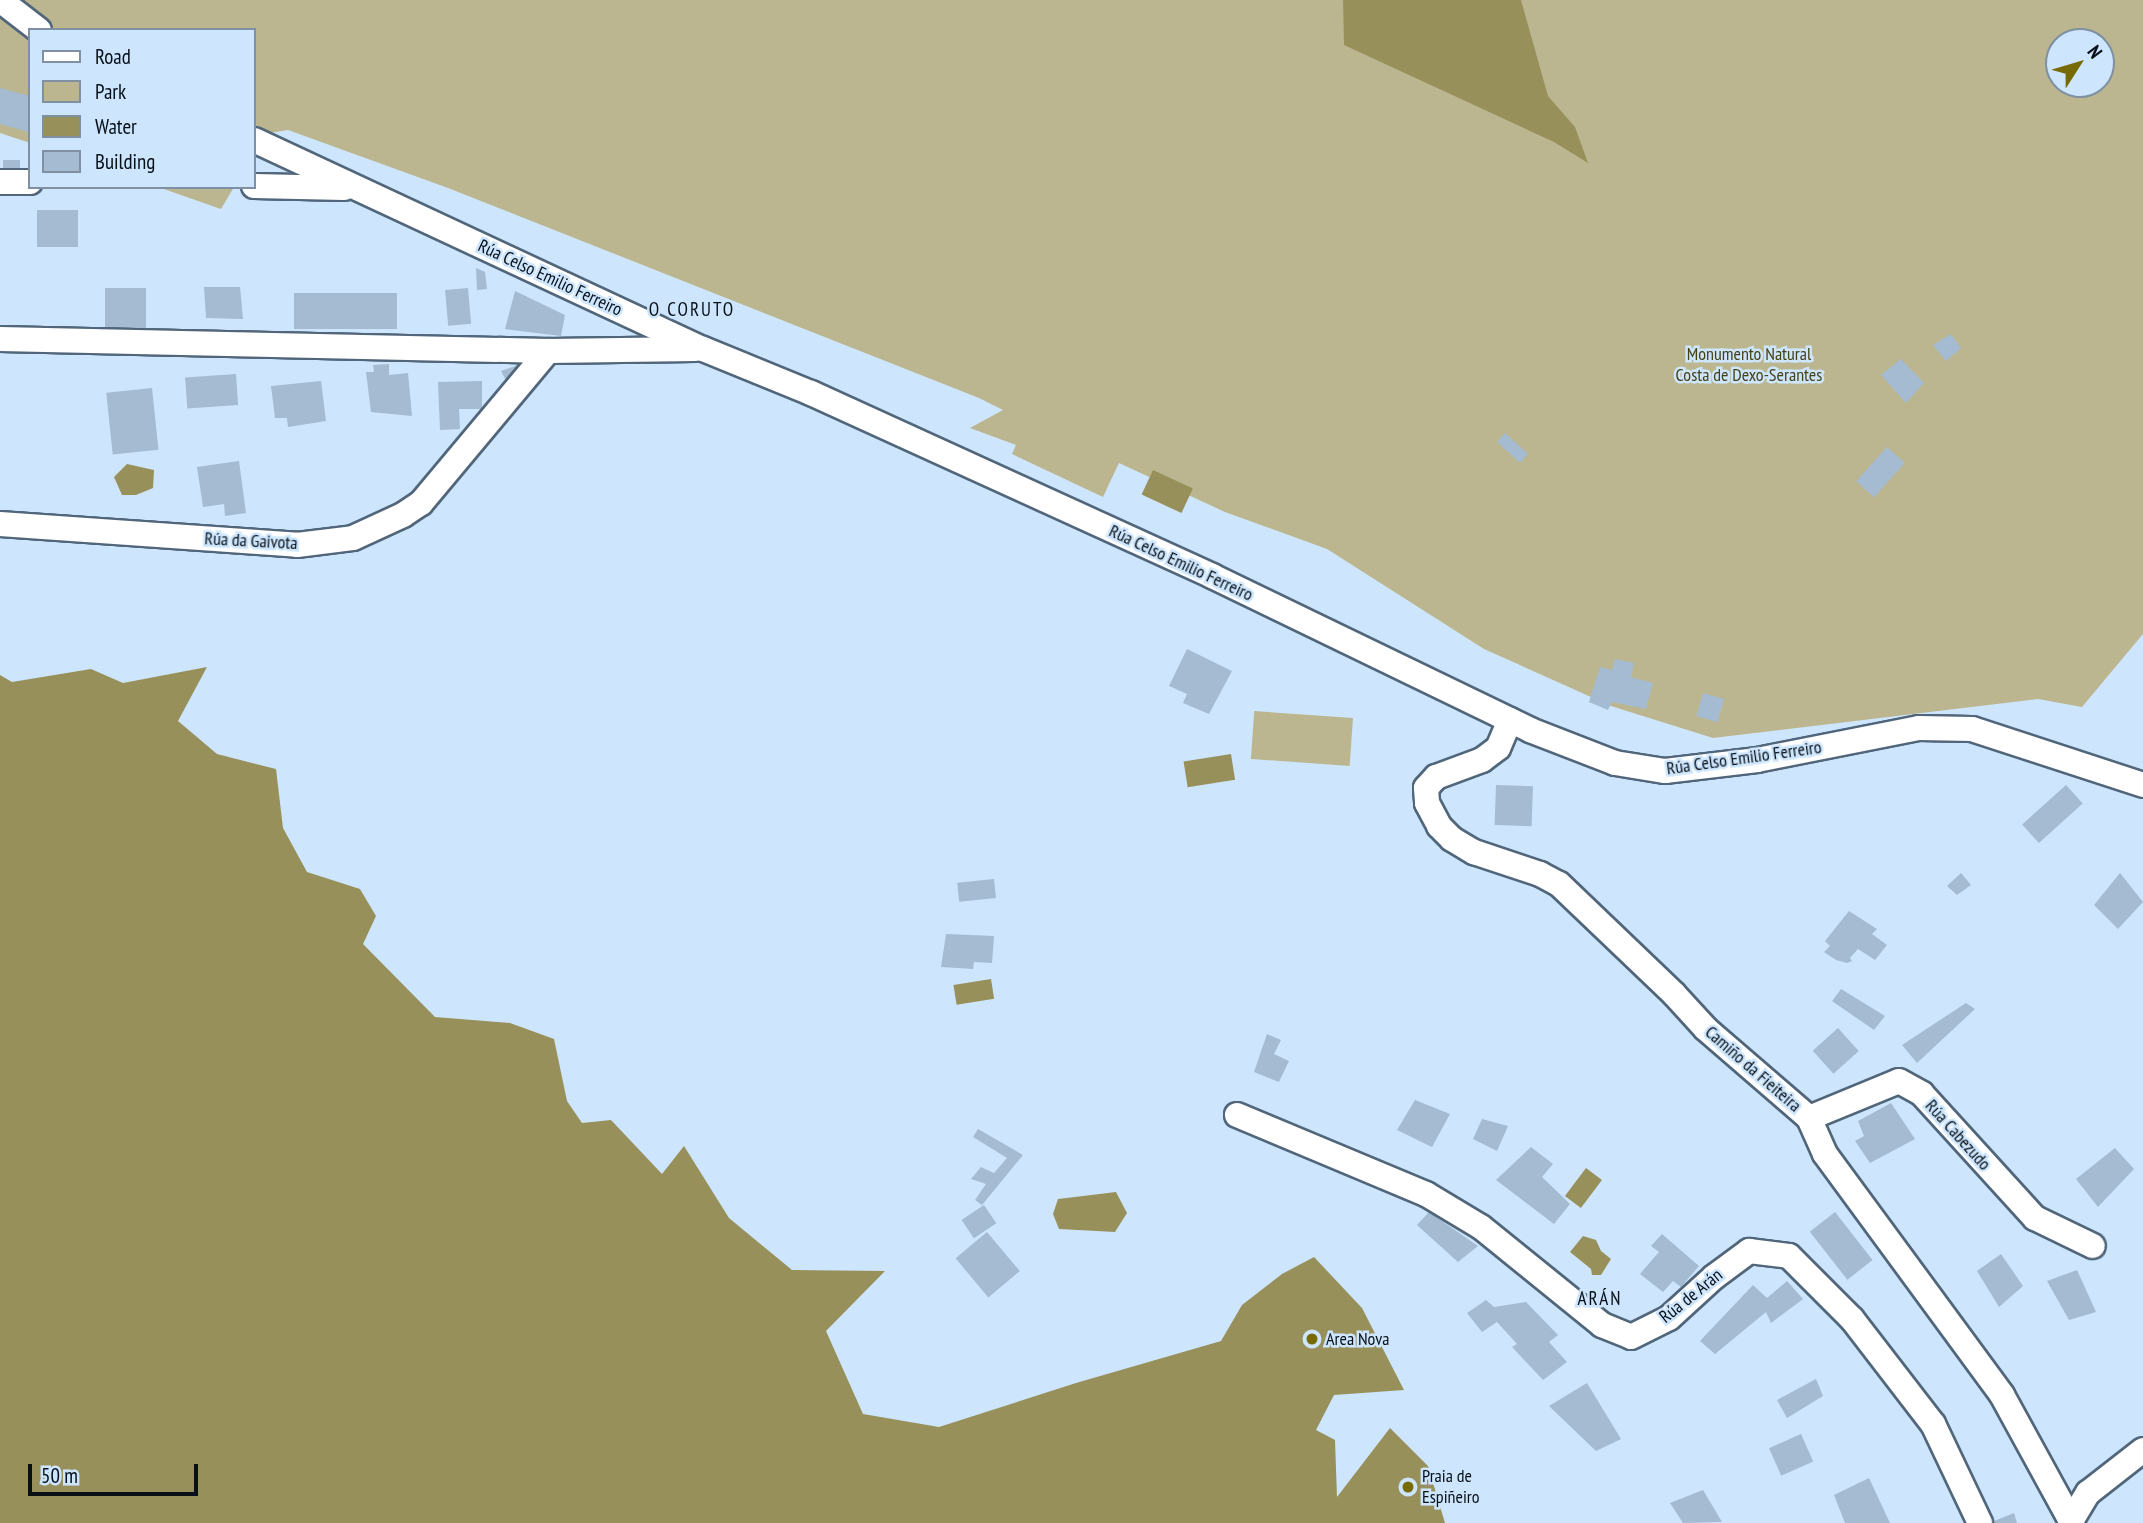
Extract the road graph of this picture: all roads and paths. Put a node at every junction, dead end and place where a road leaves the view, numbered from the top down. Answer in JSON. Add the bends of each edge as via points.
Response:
{"nodes":[{"id":1,"x":1,"y":0,"type":"edge"},
{"id":2,"x":36,"y":28,"type":"edge"},
{"id":3,"x":256,"y":141,"type":"edge"},
{"id":4,"x":0,"y":181,"type":"edge"},
{"id":5,"x":28,"y":182,"type":"edge"},
{"id":6,"x":256,"y":187,"type":"edge"},
{"id":7,"x":354,"y":188,"type":"junction"},
{"id":8,"x":0,"y":339,"type":"edge"},
{"id":9,"x":703,"y":349,"type":"junction"},
{"id":10,"x":548,"y":351,"type":"junction"},
{"id":11,"x":0,"y":524,"type":"edge"},
{"id":12,"x":1510,"y":720,"type":"junction"},
{"id":13,"x":2143,"y":785,"type":"edge"},
{"id":14,"x":1237,"y":1115,"type":"dead end"},
{"id":15,"x":1809,"y":1118,"type":"junction"},
{"id":16,"x":2093,"y":1246,"type":"dead end"},
{"id":17,"x":2143,"y":1450,"type":"edge"},
{"id":18,"x":2071,"y":1522,"type":"edge"},
{"id":19,"x":1980,"y":1523,"type":"edge"}],
"edges":[{"from":1,"to":2,"type":"street"},
{"from":3,"to":7,"type":"street","name":"Rúa Celso Emilio Ferreiro"},
{"from":4,"to":5,"type":"street"},
{"from":6,"to":7,"type":"street"},
{"from":7,"to":9,"type":"street","name":"Rúa Celso Emilio Ferreiro"},
{"from":8,"to":10,"type":"street"},
{"from":9,"to":10,"type":"street"},
{"from":9,"to":12,"type":"street","name":"Rúa Celso Emilio Ferreiro","via":[[811,393],[1212,576]]},
{"from":10,"to":11,"type":"street","name":"Rúa da Gaivota","via":[[421,503],[353,538],[297,545]]},
{"from":12,"to":13,"type":"street","name":"Rúa Celso Emilio Ferreiro","via":[[1615,762],[1665,771],[1757,760],[1919,728],[1972,729]]},
{"from":12,"to":15,"type":"street","name":"Camiño da Fieiteira","via":[[1498,748],[1482,760],[1436,777],[1426,788],[1427,803],[1438,826],[1474,852],[1559,884],[1706,1029]]},
{"from":14,"to":19,"type":"street","name":"Rúa de Arán","via":[[1426,1194],[1481,1227],[1602,1325],[1631,1336],[1669,1318],[1749,1251],[1789,1256],[1852,1319],[1933,1424]]},
{"from":15,"to":16,"type":"street","name":"Rúa Cabezudo","via":[[1899,1081],[1922,1094],[2035,1218]]},
{"from":15,"to":18,"type":"street","name":"Camiño da Fieiteira","via":[[1825,1154],[2002,1395]]},
{"from":17,"to":18,"type":"street","via":[[2088,1493]]}]}
